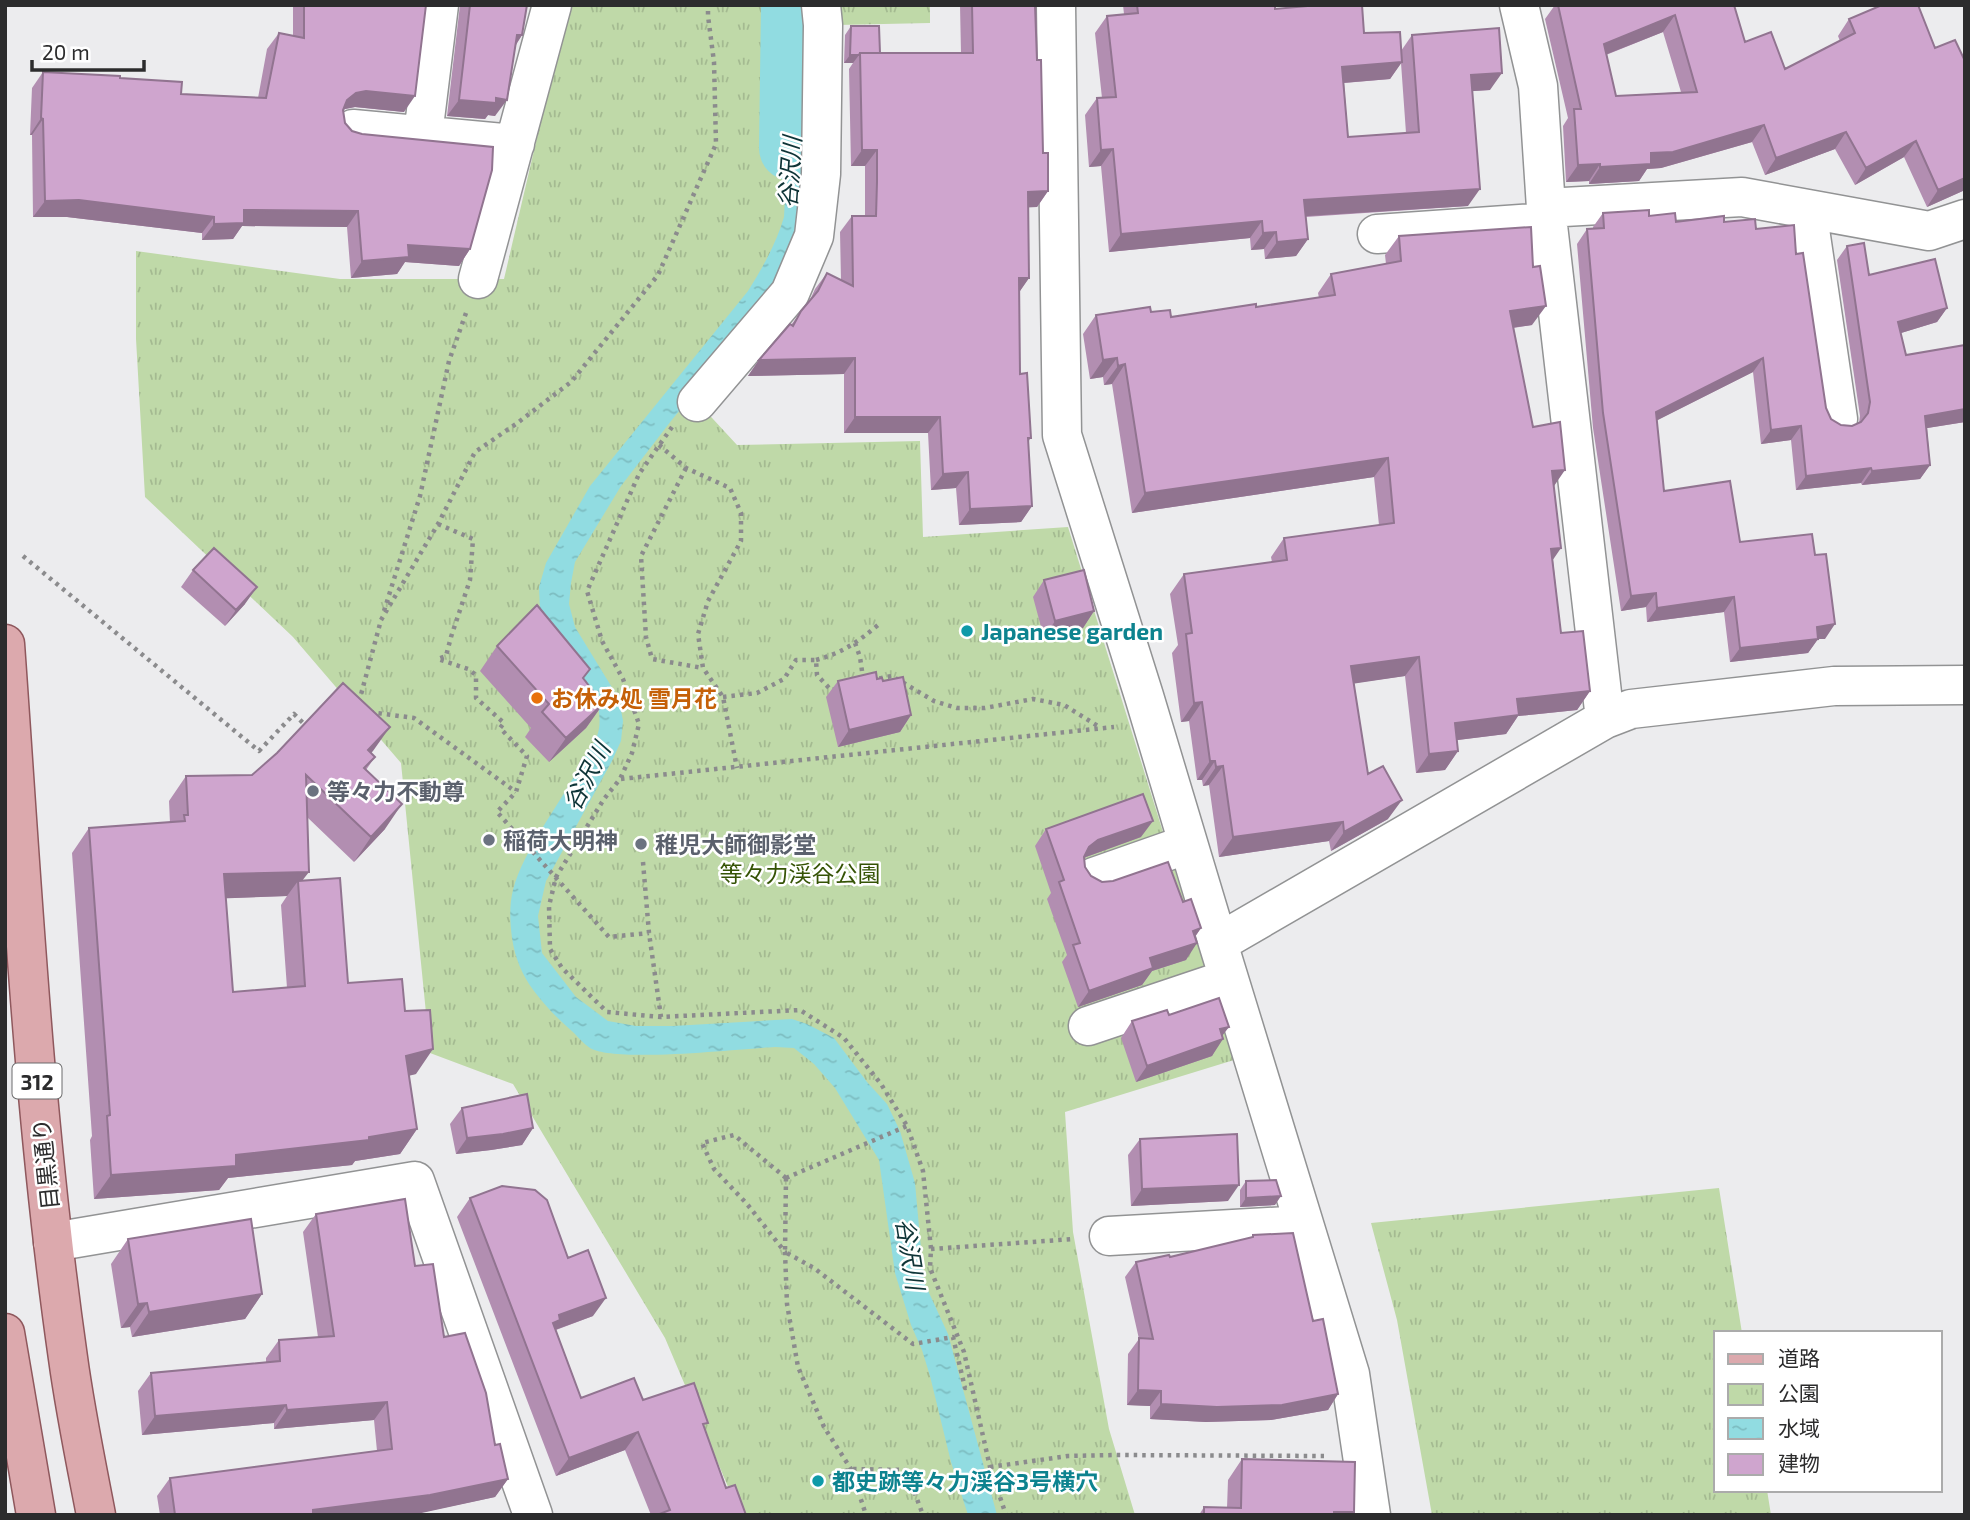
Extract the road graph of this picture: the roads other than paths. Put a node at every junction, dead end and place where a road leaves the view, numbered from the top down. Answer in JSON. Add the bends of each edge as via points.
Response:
{"nodes":[{"id":1,"x":439,"y":5,"type":"edge"},
{"id":2,"x":552,"y":5,"type":"edge"},
{"id":3,"x":821,"y":5,"type":"edge"},
{"id":4,"x":1056,"y":5,"type":"edge"},
{"id":5,"x":1519,"y":5,"type":"edge"},
{"id":6,"x":353,"y":129,"type":"edge"},
{"id":7,"x":423,"y":135,"type":"junction"},
{"id":8,"x":515,"y":144,"type":"junction"},
{"id":9,"x":1807,"y":209,"type":"junction"},
{"id":10,"x":1547,"y":215,"type":"junction"},
{"id":11,"x":1965,"y":219,"type":"edge"},
{"id":12,"x":1377,"y":234,"type":"dead end"},
{"id":13,"x":478,"y":279,"type":"road end"},
{"id":14,"x":697,"y":402,"type":"road end"},
{"id":15,"x":1838,"y":418,"type":"dead end"},
{"id":16,"x":5,"y":644,"type":"edge"},
{"id":17,"x":1965,"y":685,"type":"edge"},
{"id":18,"x":7,"y":710,"type":"edge"},
{"id":19,"x":1605,"y":719,"type":"junction"},
{"id":20,"x":1188,"y":844,"type":"junction"},
{"id":21,"x":1094,"y":877,"type":"edge"},
{"id":22,"x":1223,"y":961,"type":"junction"},
{"id":23,"x":1088,"y":1026,"type":"dead end"},
{"id":24,"x":1304,"y":1225,"type":"junction"},
{"id":25,"x":1096,"y":1237,"type":"road end"},
{"id":26,"x":52,"y":1242,"type":"junction"},
{"id":27,"x":5,"y":1333,"type":"edge"},
{"id":28,"x":36,"y":1515,"type":"edge"},
{"id":29,"x":96,"y":1515,"type":"edge"},
{"id":30,"x":533,"y":1515,"type":"edge"},
{"id":31,"x":1371,"y":1515,"type":"edge"}],
"edges":[{"from":1,"to":7,"type":"street"},
{"from":2,"to":8,"type":"street"},
{"from":3,"to":14,"type":"street","via":[[821,174],[814,236],[790,292]]},
{"from":4,"to":20,"type":"street","via":[[1062,435]]},
{"from":5,"to":10,"type":"street","via":[[1538,86]]},
{"from":6,"to":7,"type":"street"},
{"from":7,"to":8,"type":"street"},
{"from":8,"to":13,"type":"street"},
{"from":9,"to":10,"type":"street","via":[[1742,197]]},
{"from":9,"to":11,"type":"street","via":[[1929,231]]},
{"from":9,"to":15,"type":"street"},
{"from":10,"to":12,"type":"street"},
{"from":10,"to":19,"type":"street"},
{"from":16,"to":18,"type":"main road","name":"目黒通り","number":"312"},
{"from":17,"to":19,"type":"street","via":[[1834,686],[1631,709]]},
{"from":18,"to":26,"type":"main road","name":"目黒通り","number":"312"},
{"from":19,"to":22,"type":"street"},
{"from":20,"to":21,"type":"street"},
{"from":20,"to":22,"type":"street"},
{"from":22,"to":23,"type":"street"},
{"from":22,"to":24,"type":"street"},
{"from":24,"to":25,"type":"street"},
{"from":24,"to":31,"type":"street","via":[[1350,1374]]},
{"from":26,"to":29,"type":"main road","name":"目黒通り","number":"312"},
{"from":26,"to":30,"type":"street","via":[[415,1181]]},
{"from":27,"to":28,"type":"main road"}]}
